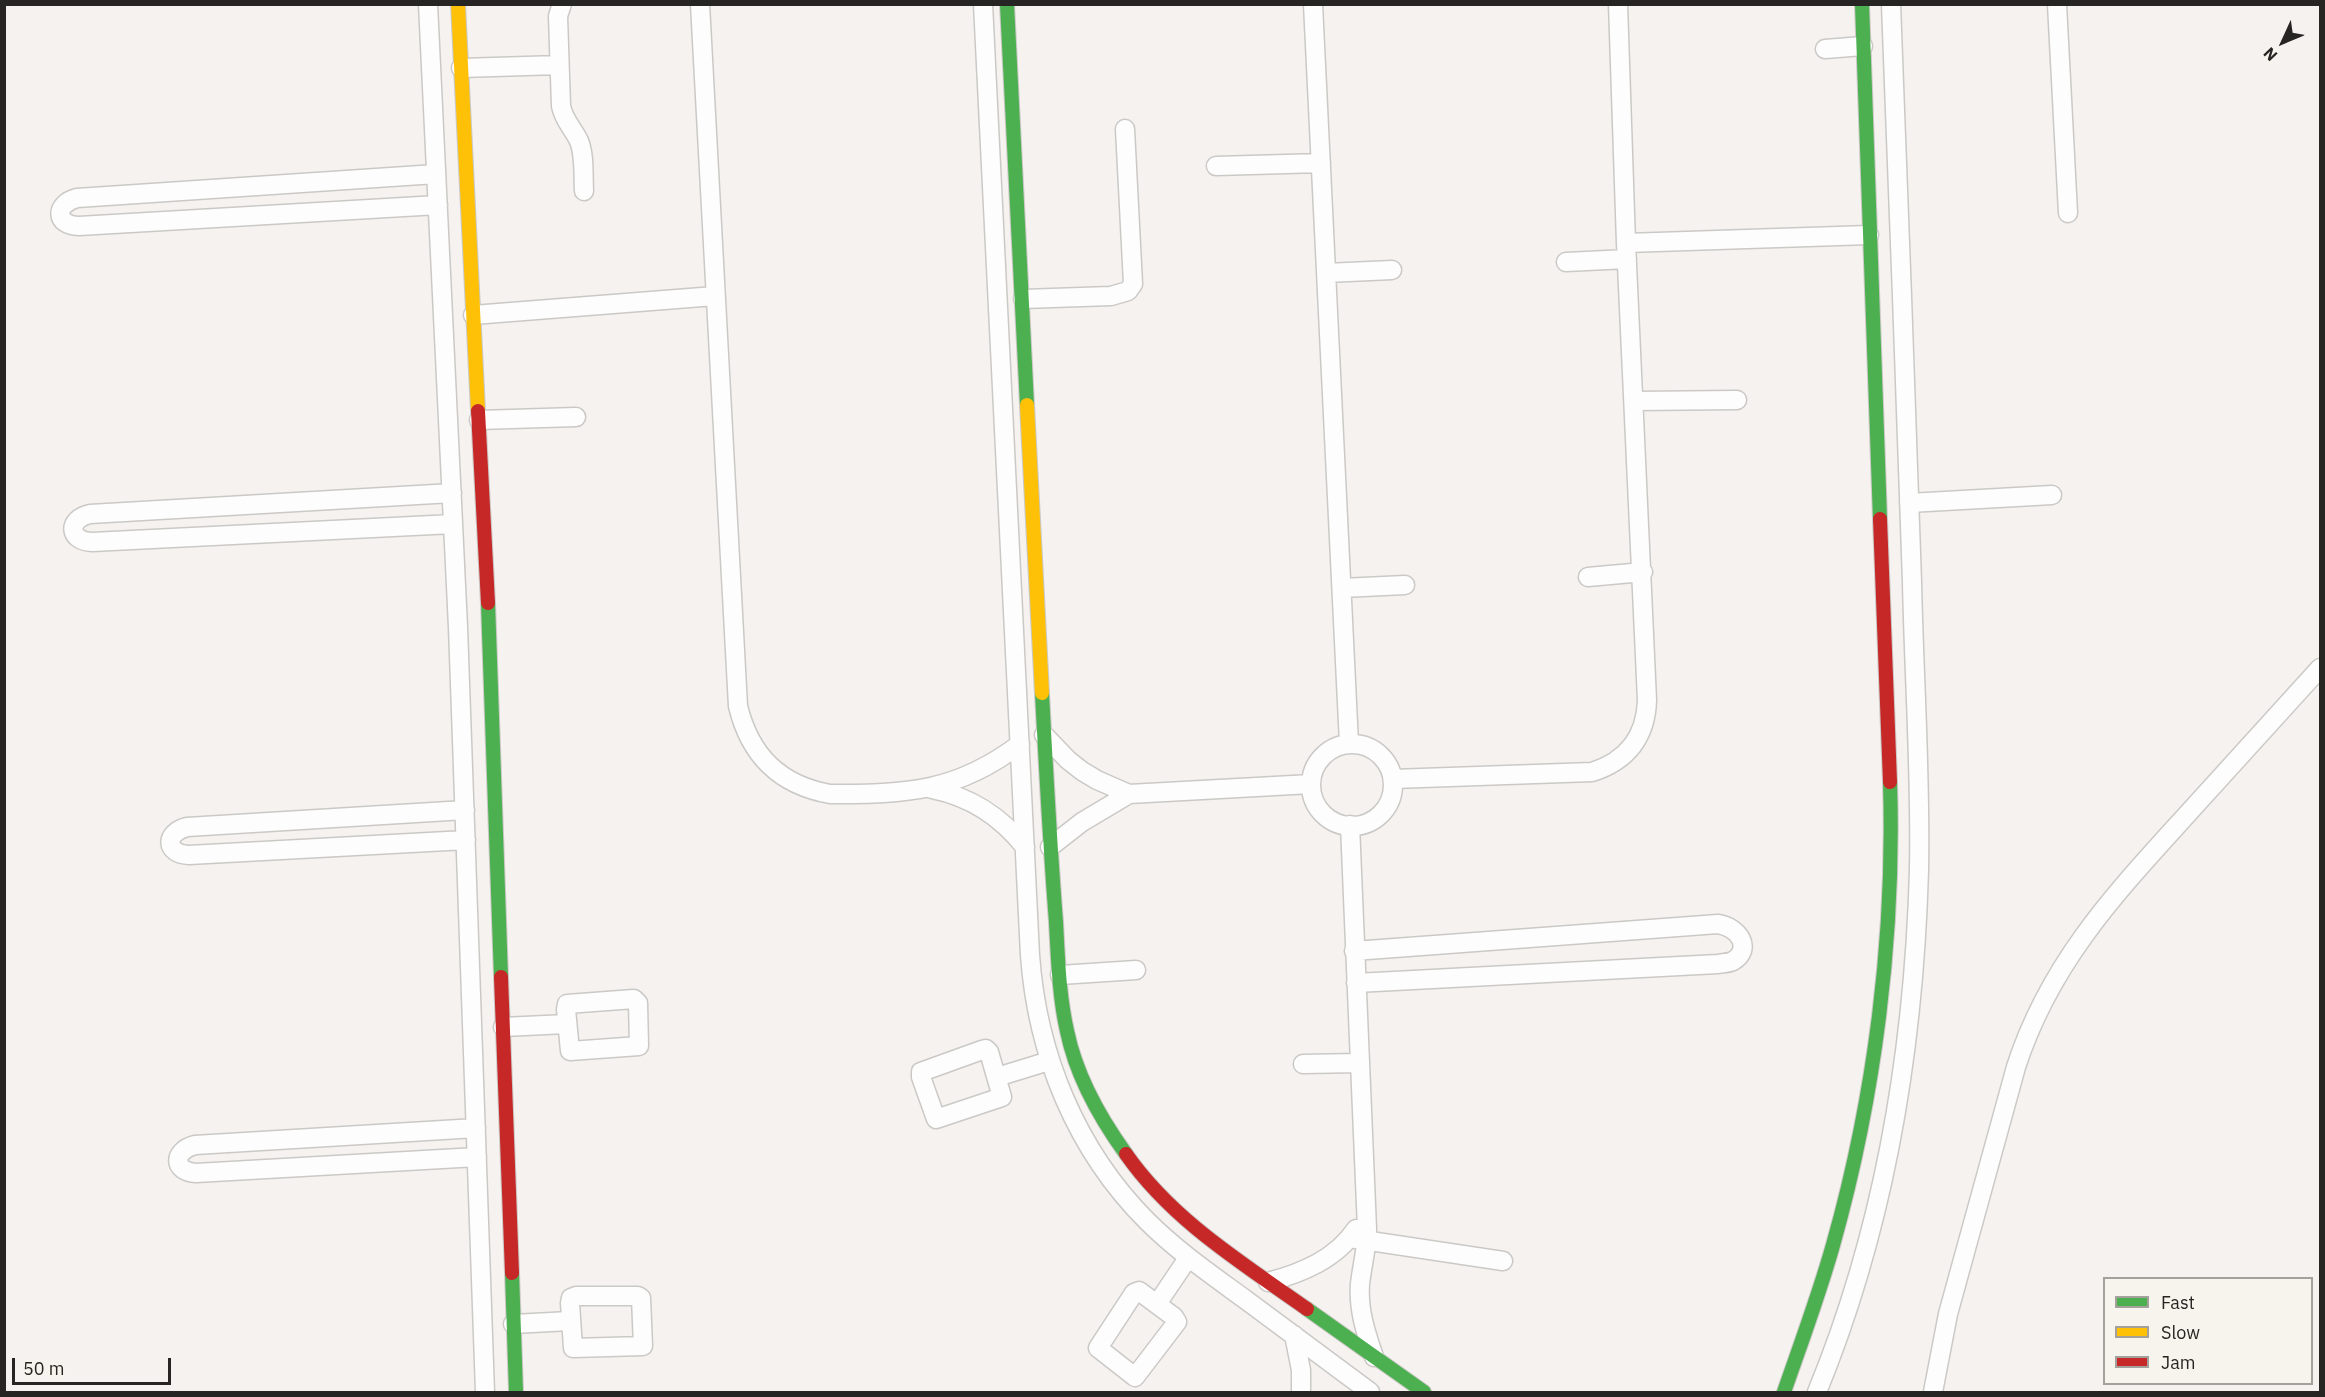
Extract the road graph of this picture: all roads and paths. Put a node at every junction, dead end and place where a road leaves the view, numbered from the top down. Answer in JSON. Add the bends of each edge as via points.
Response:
{"nodes":[{"id":1,"x":428,"y":4,"type":"edge"},
{"id":2,"x":459,"y":4,"type":"edge"},
{"id":3,"x":562,"y":4,"type":"edge"},
{"id":4,"x":700,"y":4,"type":"edge"},
{"id":5,"x":983,"y":4,"type":"edge"},
{"id":6,"x":1008,"y":4,"type":"edge"},
{"id":7,"x":1313,"y":4,"type":"edge"},
{"id":8,"x":1618,"y":4,"type":"edge"},
{"id":9,"x":1862,"y":4,"type":"edge"},
{"id":10,"x":1891,"y":4,"type":"edge"},
{"id":11,"x":2057,"y":4,"type":"edge"},
{"id":12,"x":1863,"y":46,"type":"junction"},
{"id":13,"x":1825,"y":49,"type":"dead end"},
{"id":14,"x":559,"y":65,"type":"junction"},
{"id":15,"x":461,"y":68,"type":"junction"},
{"id":16,"x":1125,"y":129,"type":"dead end"},
{"id":17,"x":1321,"y":163,"type":"junction"},
{"id":18,"x":1216,"y":166,"type":"dead end"},
{"id":19,"x":436,"y":174,"type":"junction"},
{"id":20,"x":584,"y":190,"type":"dead end"},
{"id":21,"x":160,"y":191,"type":"junction"},
{"id":22,"x":438,"y":205,"type":"junction"},
{"id":23,"x":2068,"y":213,"type":"dead end"},
{"id":24,"x":160,"y":220,"type":"junction"},
{"id":25,"x":1869,"y":235,"type":"junction"},
{"id":26,"x":1626,"y":251,"type":"junction"},
{"id":27,"x":1566,"y":262,"type":"dead end"},
{"id":28,"x":1392,"y":270,"type":"dead end"},
{"id":29,"x":1326,"y":273,"type":"junction"},
{"id":30,"x":715,"y":296,"type":"junction"},
{"id":31,"x":1023,"y":299,"type":"junction"},
{"id":32,"x":473,"y":315,"type":"junction"},
{"id":33,"x":1737,"y":400,"type":"dead end"},
{"id":34,"x":1634,"y":401,"type":"junction"},
{"id":35,"x":576,"y":417,"type":"dead end"},
{"id":36,"x":479,"y":420,"type":"junction"},
{"id":37,"x":452,"y":493,"type":"junction"},
{"id":38,"x":2052,"y":495,"type":"dead end"},
{"id":39,"x":1909,"y":502,"type":"junction"},
{"id":40,"x":184,"y":508,"type":"junction"},
{"id":41,"x":453,"y":524,"type":"junction"},
{"id":42,"x":186,"y":537,"type":"junction"},
{"id":43,"x":1911,"y":568,"type":"junction"},
{"id":44,"x":1881,"y":569,"type":"junction"},
{"id":45,"x":1643,"y":572,"type":"junction"},
{"id":46,"x":1588,"y":577,"type":"dead end"},
{"id":47,"x":1406,"y":585,"type":"dead end"},
{"id":48,"x":1342,"y":588,"type":"junction"},
{"id":49,"x":489,"y":625,"type":"junction"},
{"id":50,"x":458,"y":627,"type":"junction"},
{"id":51,"x":1042,"y":660,"type":"junction"},
{"id":52,"x":1016,"y":662,"type":"junction"},
{"id":53,"x":2320,"y":668,"type":"edge"},
{"id":54,"x":1044,"y":735,"type":"junction"},
{"id":55,"x":1020,"y":744,"type":"junction"},
{"id":56,"x":1349,"y":744,"type":"junction"},
{"id":57,"x":1393,"y":779,"type":"junction"},
{"id":58,"x":1311,"y":784,"type":"junction"},
{"id":59,"x":930,"y":789,"type":"junction"},
{"id":60,"x":1129,"y":794,"type":"junction"},
{"id":61,"x":465,"y":810,"type":"junction"},
{"id":62,"x":285,"y":821,"type":"junction"},
{"id":63,"x":1350,"y":825,"type":"junction"},
{"id":64,"x":466,"y":840,"type":"junction"},
{"id":65,"x":1025,"y":847,"type":"junction"},
{"id":66,"x":1050,"y":847,"type":"junction"},
{"id":67,"x":287,"y":849,"type":"junction"},
{"id":68,"x":1354,"y":951,"type":"junction"},
{"id":69,"x":1136,"y":970,"type":"dead end"},
{"id":70,"x":1060,"y":975,"type":"junction"},
{"id":71,"x":1356,"y":983,"type":"junction"},
{"id":72,"x":567,"y":1024,"type":"junction"},
{"id":73,"x":503,"y":1027,"type":"junction"},
{"id":74,"x":1049,"y":1061,"type":"junction"},
{"id":75,"x":1359,"y":1063,"type":"junction"},
{"id":76,"x":1303,"y":1064,"type":"dead end"},
{"id":77,"x":997,"y":1077,"type":"junction"},
{"id":78,"x":476,"y":1128,"type":"junction"},
{"id":79,"x":306,"y":1138,"type":"junction"},
{"id":80,"x":477,"y":1157,"type":"junction"},
{"id":81,"x":307,"y":1167,"type":"junction"},
{"id":82,"x":1359,"y":1239,"type":"junction"},
{"id":83,"x":1188,"y":1258,"type":"junction"},
{"id":84,"x":1503,"y":1261,"type":"dead end"},
{"id":85,"x":1268,"y":1282,"type":"junction"},
{"id":86,"x":1157,"y":1304,"type":"junction"},
{"id":87,"x":570,"y":1321,"type":"junction"},
{"id":88,"x":513,"y":1324,"type":"junction"},
{"id":89,"x":1294,"y":1335,"type":"junction"},
{"id":90,"x":1375,"y":1359,"type":"junction"},
{"id":91,"x":484,"y":1392,"type":"edge"},
{"id":92,"x":516,"y":1392,"type":"edge"},
{"id":93,"x":1301,"y":1392,"type":"edge"},
{"id":94,"x":1370,"y":1392,"type":"edge"},
{"id":95,"x":1424,"y":1392,"type":"edge"},
{"id":96,"x":1784,"y":1392,"type":"edge"},
{"id":97,"x":1817,"y":1392,"type":"edge"},
{"id":98,"x":1933,"y":1392,"type":"edge"}],
"edges":[{"from":1,"to":19,"type":"street"},
{"from":2,"to":15,"type":"street"},
{"from":3,"to":14,"type":"street","via":[[558,16]]},
{"from":4,"to":30,"type":"street"},
{"from":5,"to":52,"type":"street"},
{"from":6,"to":31,"type":"street"},
{"from":7,"to":17,"type":"street"},
{"from":8,"to":26,"type":"street"},
{"from":9,"to":12,"type":"street"},
{"from":10,"to":39,"type":"street"},
{"from":11,"to":23,"type":"street"},
{"from":12,"to":13,"type":"street"},
{"from":12,"to":25,"type":"street"},
{"from":14,"to":15,"type":"street"},
{"from":14,"to":20,"type":"street","via":[[563,116],[582,150]]},
{"from":15,"to":32,"type":"street"},
{"from":16,"to":31,"type":"street","via":[[1133,284],[1128,291],[1111,296]]},
{"from":17,"to":18,"type":"street"},
{"from":17,"to":29,"type":"street"},
{"from":19,"to":21,"type":"street"},
{"from":19,"to":22,"type":"street"},
{"from":21,"to":24,"type":"street"},
{"from":21,"to":24,"type":"street","via":[[77,198],[62,204],[60,213],[70,226]]},
{"from":22,"to":24,"type":"street"},
{"from":22,"to":37,"type":"street"},
{"from":25,"to":26,"type":"street"},
{"from":25,"to":44,"type":"street"},
{"from":26,"to":27,"type":"street"},
{"from":26,"to":34,"type":"street"},
{"from":28,"to":29,"type":"street"},
{"from":29,"to":48,"type":"street"},
{"from":30,"to":32,"type":"street"},
{"from":30,"to":59,"type":"street","via":[[738,706],[747,735],[775,771],[816,791],[846,794]]},
{"from":31,"to":51,"type":"street"},
{"from":32,"to":36,"type":"street"},
{"from":33,"to":34,"type":"street"},
{"from":34,"to":45,"type":"street"},
{"from":35,"to":36,"type":"street"},
{"from":36,"to":49,"type":"street"},
{"from":37,"to":40,"type":"street"},
{"from":37,"to":41,"type":"street"},
{"from":38,"to":39,"type":"street"},
{"from":39,"to":43,"type":"street"},
{"from":40,"to":42,"type":"street"},
{"from":40,"to":42,"type":"street","via":[[90,514],[76,520],[74,529],[76,537],[84,542]]},
{"from":41,"to":42,"type":"street"},
{"from":41,"to":50,"type":"street"},
{"from":43,"to":44,"type":"street"},
{"from":43,"to":97,"type":"street","via":[[1919,869],[1908,1027],[1879,1195],[1844,1318]]},
{"from":44,"to":96,"type":"street","via":[[1891,854],[1874,1058],[1847,1190]]},
{"from":45,"to":46,"type":"street"},
{"from":45,"to":57,"type":"street","via":[[1647,714],[1637,741],[1618,761],[1592,772]]},
{"from":47,"to":48,"type":"street"},
{"from":48,"to":56,"type":"street"},
{"from":49,"to":50,"type":"street"},
{"from":49,"to":73,"type":"street"},
{"from":50,"to":61,"type":"street"},
{"from":51,"to":52,"type":"street"},
{"from":51,"to":54,"type":"street"},
{"from":52,"to":55,"type":"street"},
{"from":53,"to":98,"type":"street","via":[[2119,889],[2071,953],[2038,1008],[2007,1100],[1948,1314]]},
{"from":54,"to":60,"type":"street","via":[[1082,771]]},
{"from":54,"to":66,"type":"street"},
{"from":55,"to":59,"type":"street","via":[[968,776]]},
{"from":55,"to":65,"type":"street"},
{"from":56,"to":57,"type":"street","via":[[1360,744],[1378,753]]},
{"from":56,"to":58,"type":"street","via":[[1322,756]]},
{"from":57,"to":63,"type":"street","via":[[1385,809],[1370,822]]},
{"from":58,"to":60,"type":"street"},
{"from":58,"to":63,"type":"street","via":[[1322,813]]},
{"from":59,"to":65,"type":"street","via":[[984,808]]},
{"from":60,"to":66,"type":"street"},
{"from":61,"to":62,"type":"street"},
{"from":61,"to":64,"type":"street"},
{"from":62,"to":67,"type":"street"},
{"from":62,"to":67,"type":"street","via":[[187,827],[172,834],[170,842],[180,855]]},
{"from":63,"to":68,"type":"street"},
{"from":64,"to":67,"type":"street"},
{"from":64,"to":78,"type":"street"},
{"from":65,"to":74,"type":"street","via":[[1032,979]]},
{"from":66,"to":70,"type":"street"},
{"from":68,"to":71,"type":"street"},
{"from":68,"to":71,"type":"street","via":[[1718,924],[1730,926],[1742,944],[1739,956],[1732,962],[1718,964]]},
{"from":69,"to":70,"type":"street"},
{"from":70,"to":85,"type":"street","via":[[1067,1033],[1081,1075],[1123,1152],[1181,1217]]},
{"from":71,"to":75,"type":"street"},
{"from":72,"to":72,"type":"street","via":[[568,1049],[572,1052],[640,1044],[638,1003],[634,999],[569,1003]]},
{"from":72,"to":73,"type":"street"},
{"from":73,"to":88,"type":"street"},
{"from":74,"to":77,"type":"street"},
{"from":74,"to":83,"type":"street","via":[[1072,1116],[1105,1171],[1146,1220]]},
{"from":75,"to":76,"type":"street"},
{"from":75,"to":82,"type":"street","via":[[1365,1212]]},
{"from":77,"to":77,"type":"street","via":[[989,1052],[984,1049],[920,1075],[936,1119],[1001,1098]]},
{"from":78,"to":79,"type":"street"},
{"from":78,"to":80,"type":"street"},
{"from":79,"to":81,"type":"street"},
{"from":79,"to":81,"type":"street","via":[[195,1145],[185,1147],[178,1160],[188,1173]]},
{"from":80,"to":81,"type":"street"},
{"from":80,"to":91,"type":"street"},
{"from":82,"to":84,"type":"street"},
{"from":82,"to":85,"type":"street","via":[[1324,1260]]},
{"from":82,"to":90,"type":"street","via":[[1362,1323]]},
{"from":83,"to":86,"type":"street"},
{"from":83,"to":89,"type":"street"},
{"from":85,"to":90,"type":"street"},
{"from":86,"to":86,"type":"street","via":[[1136,1292],[1098,1348],[1133,1376],[1139,1374],[1176,1323]]},
{"from":87,"to":87,"type":"street","via":[[572,1346],[576,1349],[644,1344],[642,1300],[638,1296],[574,1297]]},
{"from":87,"to":88,"type":"street"},
{"from":88,"to":92,"type":"street"},
{"from":89,"to":93,"type":"street"},
{"from":89,"to":94,"type":"street"},
{"from":90,"to":95,"type":"street"}]}
